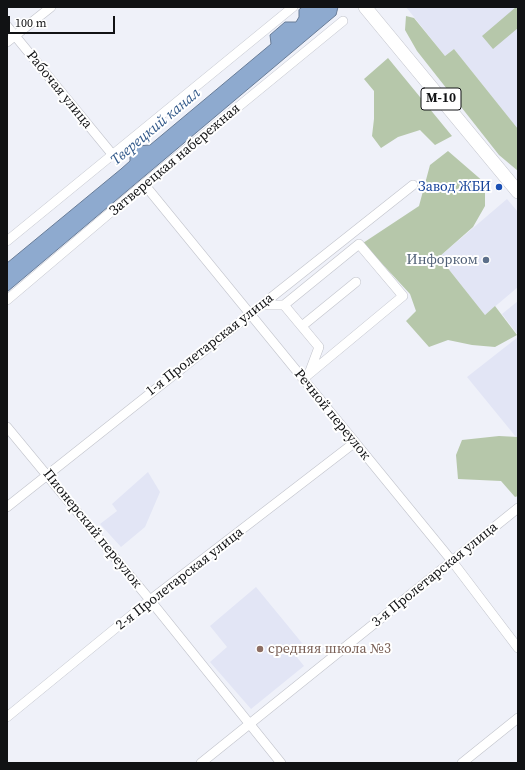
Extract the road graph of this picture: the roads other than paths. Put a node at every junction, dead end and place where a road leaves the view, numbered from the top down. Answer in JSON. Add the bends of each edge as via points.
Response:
{"nodes":[{"id":1,"x":51,"y":7,"type":"edge"},
{"id":2,"x":293,"y":7,"type":"edge"},
{"id":3,"x":365,"y":7,"type":"edge"},
{"id":4,"x":343,"y":21,"type":"dead end"},
{"id":5,"x":7,"y":26,"type":"edge"},
{"id":6,"x":14,"y":36,"type":"junction"},
{"id":7,"x":7,"y":42,"type":"edge"},
{"id":8,"x":112,"y":154,"type":"junction"},
{"id":9,"x":144,"y":184,"type":"junction"},
{"id":10,"x":413,"y":185,"type":"dead end"},
{"id":11,"x":518,"y":192,"type":"edge"},
{"id":12,"x":7,"y":241,"type":"edge"},
{"id":13,"x":356,"y":282,"type":"dead end"},
{"id":14,"x":7,"y":300,"type":"edge"},
{"id":15,"x":261,"y":305,"type":"junction"},
{"id":16,"x":284,"y":305,"type":"junction"},
{"id":17,"x":250,"y":314,"type":"junction"},
{"id":18,"x":302,"y":326,"type":"junction"},
{"id":19,"x":306,"y":376,"type":"junction"},
{"id":20,"x":7,"y":427,"type":"edge"},
{"id":21,"x":354,"y":443,"type":"junction"},
{"id":22,"x":47,"y":474,"type":"junction"},
{"id":23,"x":7,"y":507,"type":"edge"},
{"id":24,"x":518,"y":508,"type":"edge"},
{"id":25,"x":452,"y":561,"type":"junction"},
{"id":26,"x":150,"y":600,"type":"junction"},
{"id":27,"x":518,"y":648,"type":"edge"},
{"id":28,"x":7,"y":717,"type":"edge"},
{"id":29,"x":518,"y":718,"type":"edge"},
{"id":30,"x":250,"y":724,"type":"junction"},
{"id":31,"x":201,"y":763,"type":"edge"},
{"id":32,"x":281,"y":763,"type":"edge"},
{"id":33,"x":462,"y":763,"type":"edge"}],
"edges":[{"from":1,"to":6,"type":"street"},
{"from":2,"to":8,"type":"street"},
{"from":3,"to":11,"type":"highway","number":"М-10"},
{"from":4,"to":9,"type":"street","name":"Затверецкая набережная"},
{"from":5,"to":6,"type":"street","name":"Рабочая улица"},
{"from":6,"to":7,"type":"street"},
{"from":6,"to":8,"type":"street","name":"Рабочая улица"},
{"from":8,"to":12,"type":"street"},
{"from":9,"to":14,"type":"street","name":"Затверецкая набережная"},
{"from":9,"to":17,"type":"street","name":"Речной переулок"},
{"from":10,"to":15,"type":"street","name":"1-я Пролетарская улица"},
{"from":13,"to":18,"type":"street"},
{"from":15,"to":16,"type":"street"},
{"from":15,"to":17,"type":"street","name":"1-я Пролетарская улица"},
{"from":16,"to":18,"type":"street"},
{"from":16,"to":19,"type":"street","via":[[358,244],[403,296]]},
{"from":17,"to":19,"type":"street","name":"Речной переулок"},
{"from":17,"to":22,"type":"street","name":"1-я Пролетарская улица"},
{"from":18,"to":19,"type":"street","via":[[319,347]]},
{"from":19,"to":21,"type":"street","name":"Речной переулок"},
{"from":20,"to":22,"type":"street","name":"Пионерский переулок"},
{"from":21,"to":25,"type":"street","name":"Речной переулок"},
{"from":21,"to":26,"type":"street","name":"2-я Пролетарская улица"},
{"from":22,"to":23,"type":"street","name":"1-я Пролетарская улица"},
{"from":22,"to":26,"type":"street","name":"Пионерский переулок"},
{"from":24,"to":25,"type":"street","name":"3-я Пролетарская улица"},
{"from":25,"to":27,"type":"street","name":"Речной переулок"},
{"from":25,"to":30,"type":"street","name":"3-я Пролетарская улица"},
{"from":26,"to":28,"type":"street","name":"2-я Пролетарская улица"},
{"from":26,"to":30,"type":"street","name":"Пионерский переулок"},
{"from":29,"to":33,"type":"street"},
{"from":30,"to":31,"type":"street","name":"3-я Пролетарская улица"},
{"from":30,"to":32,"type":"street","name":"Пионерский переулок"}]}
